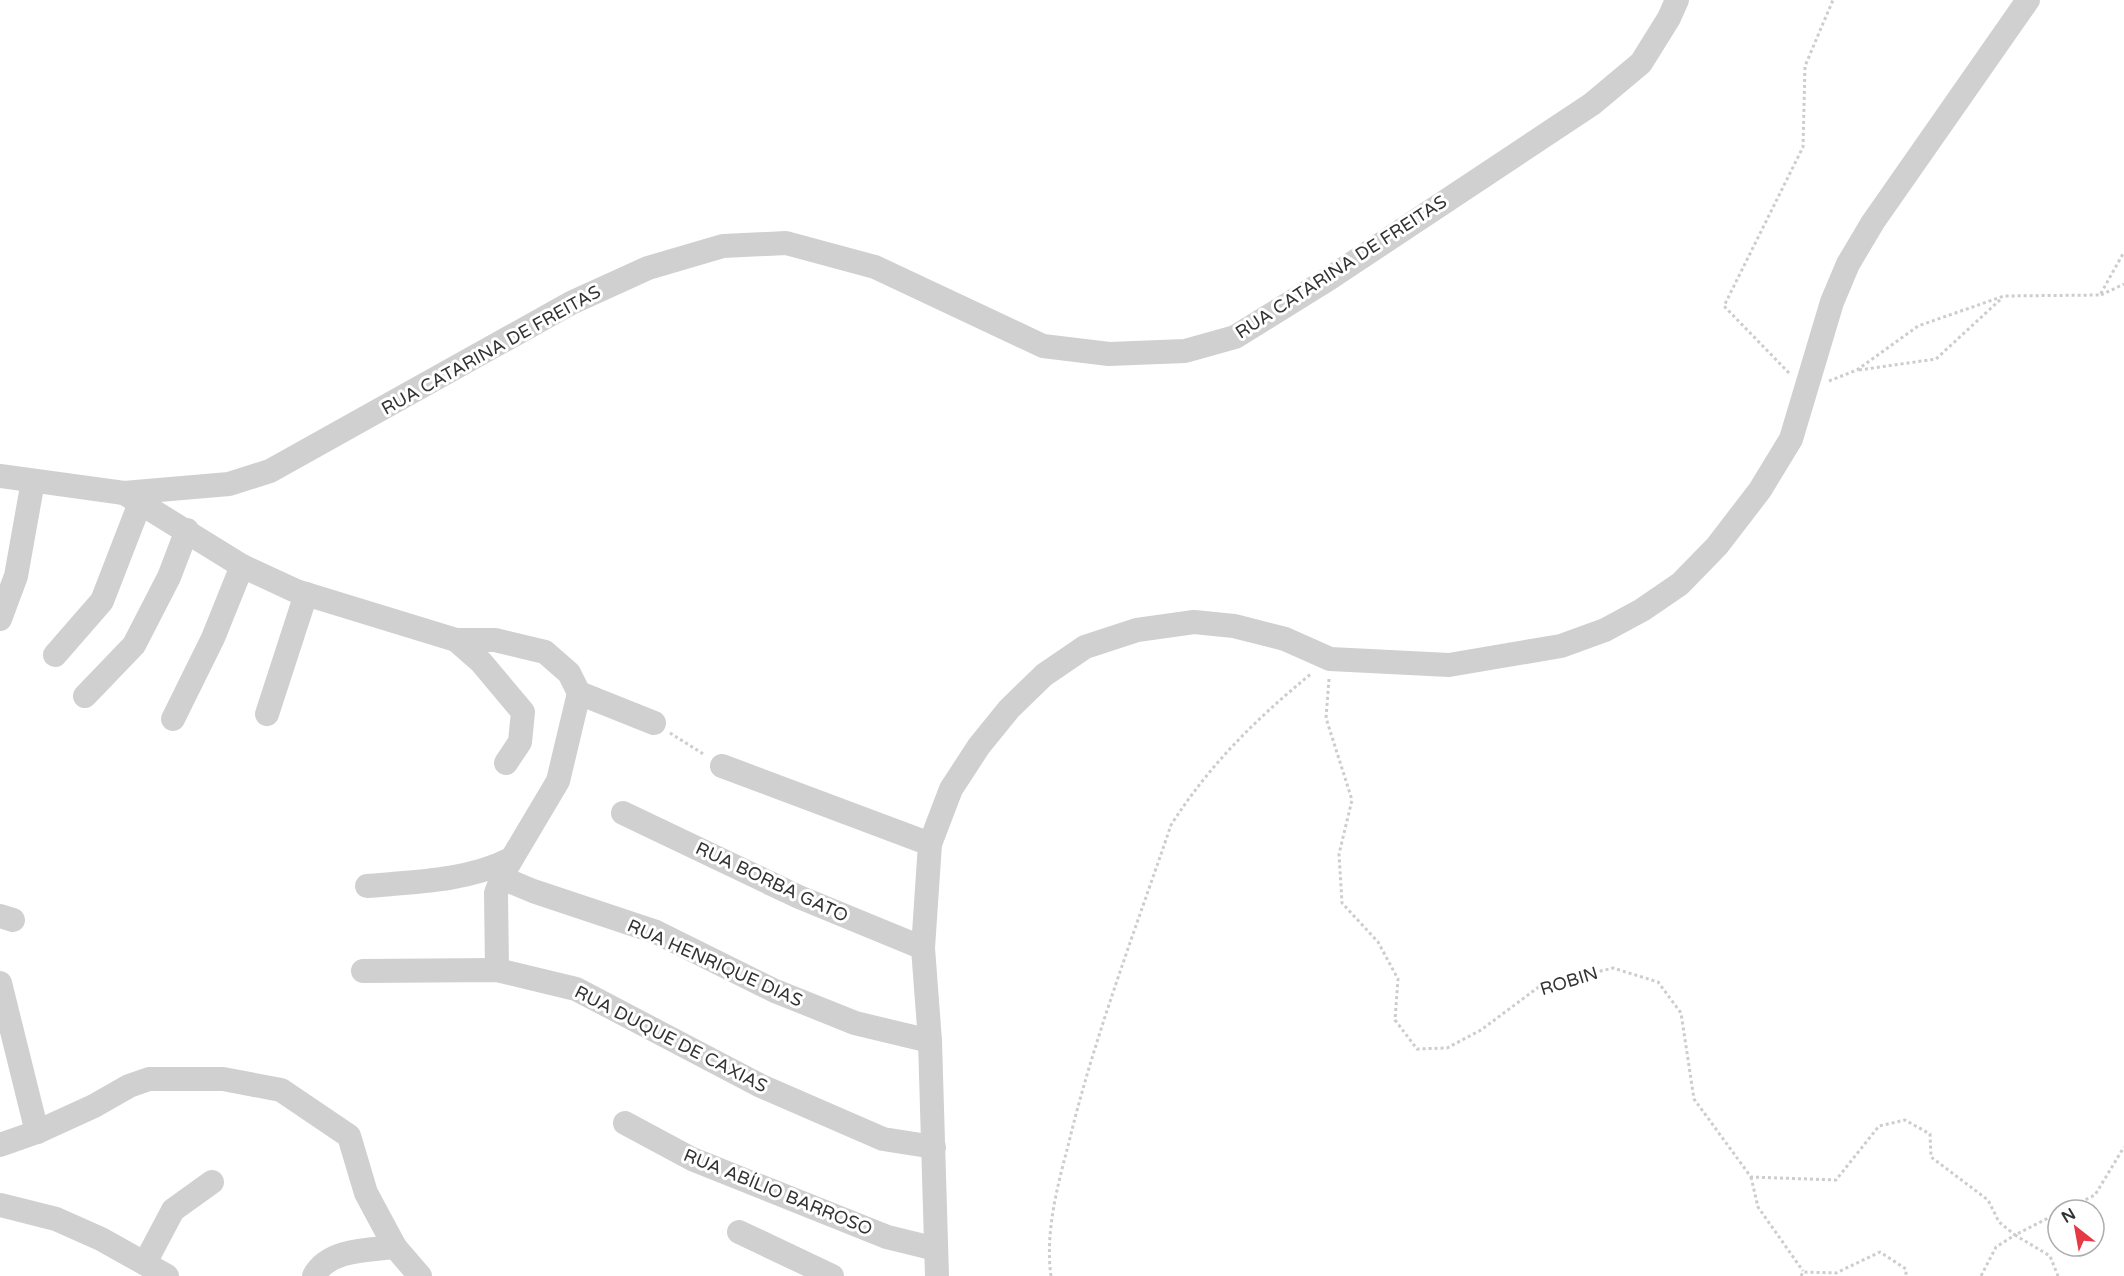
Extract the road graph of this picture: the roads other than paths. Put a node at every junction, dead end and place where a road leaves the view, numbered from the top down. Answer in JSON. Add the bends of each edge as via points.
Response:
{"nodes":[{"id":1,"x":1677,"y":0,"type":"edge"},
{"id":2,"x":2028,"y":0,"type":"edge"},
{"id":3,"x":0,"y":476,"type":"edge"},
{"id":4,"x":33,"y":481,"type":"junction"},
{"id":5,"x":132,"y":498,"type":"junction"},
{"id":6,"x":187,"y":530,"type":"junction"},
{"id":7,"x":242,"y":566,"type":"junction"},
{"id":8,"x":306,"y":594,"type":"junction"},
{"id":9,"x":0,"y":619,"type":"edge"},
{"id":10,"x":456,"y":640,"type":"junction"},
{"id":11,"x":55,"y":655,"type":"dead end"},
{"id":12,"x":579,"y":693,"type":"junction"},
{"id":13,"x":85,"y":696,"type":"dead end"},
{"id":14,"x":267,"y":714,"type":"dead end"},
{"id":15,"x":173,"y":719,"type":"dead end"},
{"id":16,"x":654,"y":723,"type":"road end"},
{"id":17,"x":506,"y":763,"type":"dead end"},
{"id":18,"x":722,"y":766,"type":"road end"},
{"id":19,"x":622,"y":813,"type":"dead end"},
{"id":20,"x":930,"y":844,"type":"junction"},
{"id":21,"x":507,"y":868,"type":"junction"},
{"id":22,"x":367,"y":886,"type":"dead end"},
{"id":23,"x":923,"y":948,"type":"junction"},
{"id":24,"x":363,"y":970,"type":"dead end"},
{"id":25,"x":497,"y":970,"type":"junction"},
{"id":26,"x":0,"y":983,"type":"edge"},
{"id":27,"x":930,"y":1041,"type":"junction"},
{"id":28,"x":625,"y":1123,"type":"dead end"},
{"id":29,"x":37,"y":1132,"type":"junction"},
{"id":30,"x":0,"y":1145,"type":"edge"},
{"id":31,"x":934,"y":1148,"type":"junction"},
{"id":32,"x":212,"y":1182,"type":"dead end"},
{"id":33,"x":0,"y":1205,"type":"edge"},
{"id":34,"x":739,"y":1232,"type":"dead end"},
{"id":35,"x":395,"y":1247,"type":"junction"},
{"id":36,"x":936,"y":1249,"type":"junction"},
{"id":37,"x":145,"y":1263,"type":"junction"},
{"id":38,"x":167,"y":1276,"type":"edge"},
{"id":39,"x":315,"y":1276,"type":"edge"},
{"id":40,"x":420,"y":1276,"type":"edge"},
{"id":41,"x":832,"y":1276,"type":"edge"},
{"id":42,"x":937,"y":1276,"type":"edge"}],
"edges":[{"from":1,"to":5,"type":"street","name":"RUA CATARINA DE FREITAS","via":[[1641,63],[1592,104],[1235,337],[1185,351],[1109,354],[1043,346],[875,267],[786,243],[723,246],[648,268],[571,303],[270,471],[229,484]]},
{"from":2,"to":20,"type":"street","via":[[1873,222],[1848,264],[1832,302],[1791,439],[1760,490],[1717,546],[1680,584],[1605,630],[1561,645],[1449,665],[1330,659],[1285,639],[1234,626],[1194,622],[1137,630],[1085,647],[1044,675],[1008,709],[951,789]]},
{"from":3,"to":4,"type":"street","name":"RUA CATARINA DE FREITAS"},
{"from":4,"to":5,"type":"street","name":"RUA CATARINA DE FREITAS"},
{"from":4,"to":9,"type":"street","via":[[16,576]]},
{"from":5,"to":6,"type":"street"},
{"from":5,"to":11,"type":"street","via":[[102,601]]},
{"from":6,"to":7,"type":"street"},
{"from":6,"to":13,"type":"street","via":[[169,578],[134,645]]},
{"from":7,"to":8,"type":"street"},
{"from":7,"to":15,"type":"street","via":[[213,638]]},
{"from":8,"to":10,"type":"street"},
{"from":8,"to":14,"type":"street"},
{"from":10,"to":12,"type":"street","via":[[495,640],[545,652],[569,673]]},
{"from":10,"to":17,"type":"street","via":[[481,662],[523,712],[520,742]]},
{"from":12,"to":16,"type":"street"},
{"from":12,"to":21,"type":"street","via":[[558,781]]},
{"from":18,"to":20,"type":"street"},
{"from":19,"to":23,"type":"street","name":"RUA BORBA GATO","via":[[799,897]]},
{"from":20,"to":23,"type":"street"},
{"from":21,"to":22,"type":"street"},
{"from":21,"to":25,"type":"street","via":[[496,893]]},
{"from":21,"to":27,"type":"street","name":"RUA HENRIQUE DIAS","via":[[533,891],[656,932],[775,992],[855,1023]]},
{"from":23,"to":27,"type":"street"},
{"from":24,"to":25,"type":"street","name":"RUA DUQUE DE CAXIAS"},
{"from":25,"to":31,"type":"street","name":"RUA DUQUE DE CAXIAS","via":[[576,989],[761,1086],[883,1139]]},
{"from":26,"to":29,"type":"street"},
{"from":27,"to":31,"type":"street"},
{"from":28,"to":36,"type":"street","name":"RUA ABÍLIO BARROSO","via":[[692,1159],[887,1237]]},
{"from":29,"to":30,"type":"street"},
{"from":29,"to":35,"type":"street","via":[[149,1079],[223,1079],[281,1090],[349,1136],[366,1193]]},
{"from":31,"to":36,"type":"street"},
{"from":32,"to":37,"type":"street","via":[[172,1210]]},
{"from":33,"to":37,"type":"street","via":[[56,1219]]},
{"from":34,"to":41,"type":"street"},
{"from":35,"to":39,"type":"street","via":[[348,1253],[328,1260]]},
{"from":35,"to":40,"type":"street"},
{"from":36,"to":42,"type":"street"},
{"from":37,"to":38,"type":"street"}]}
